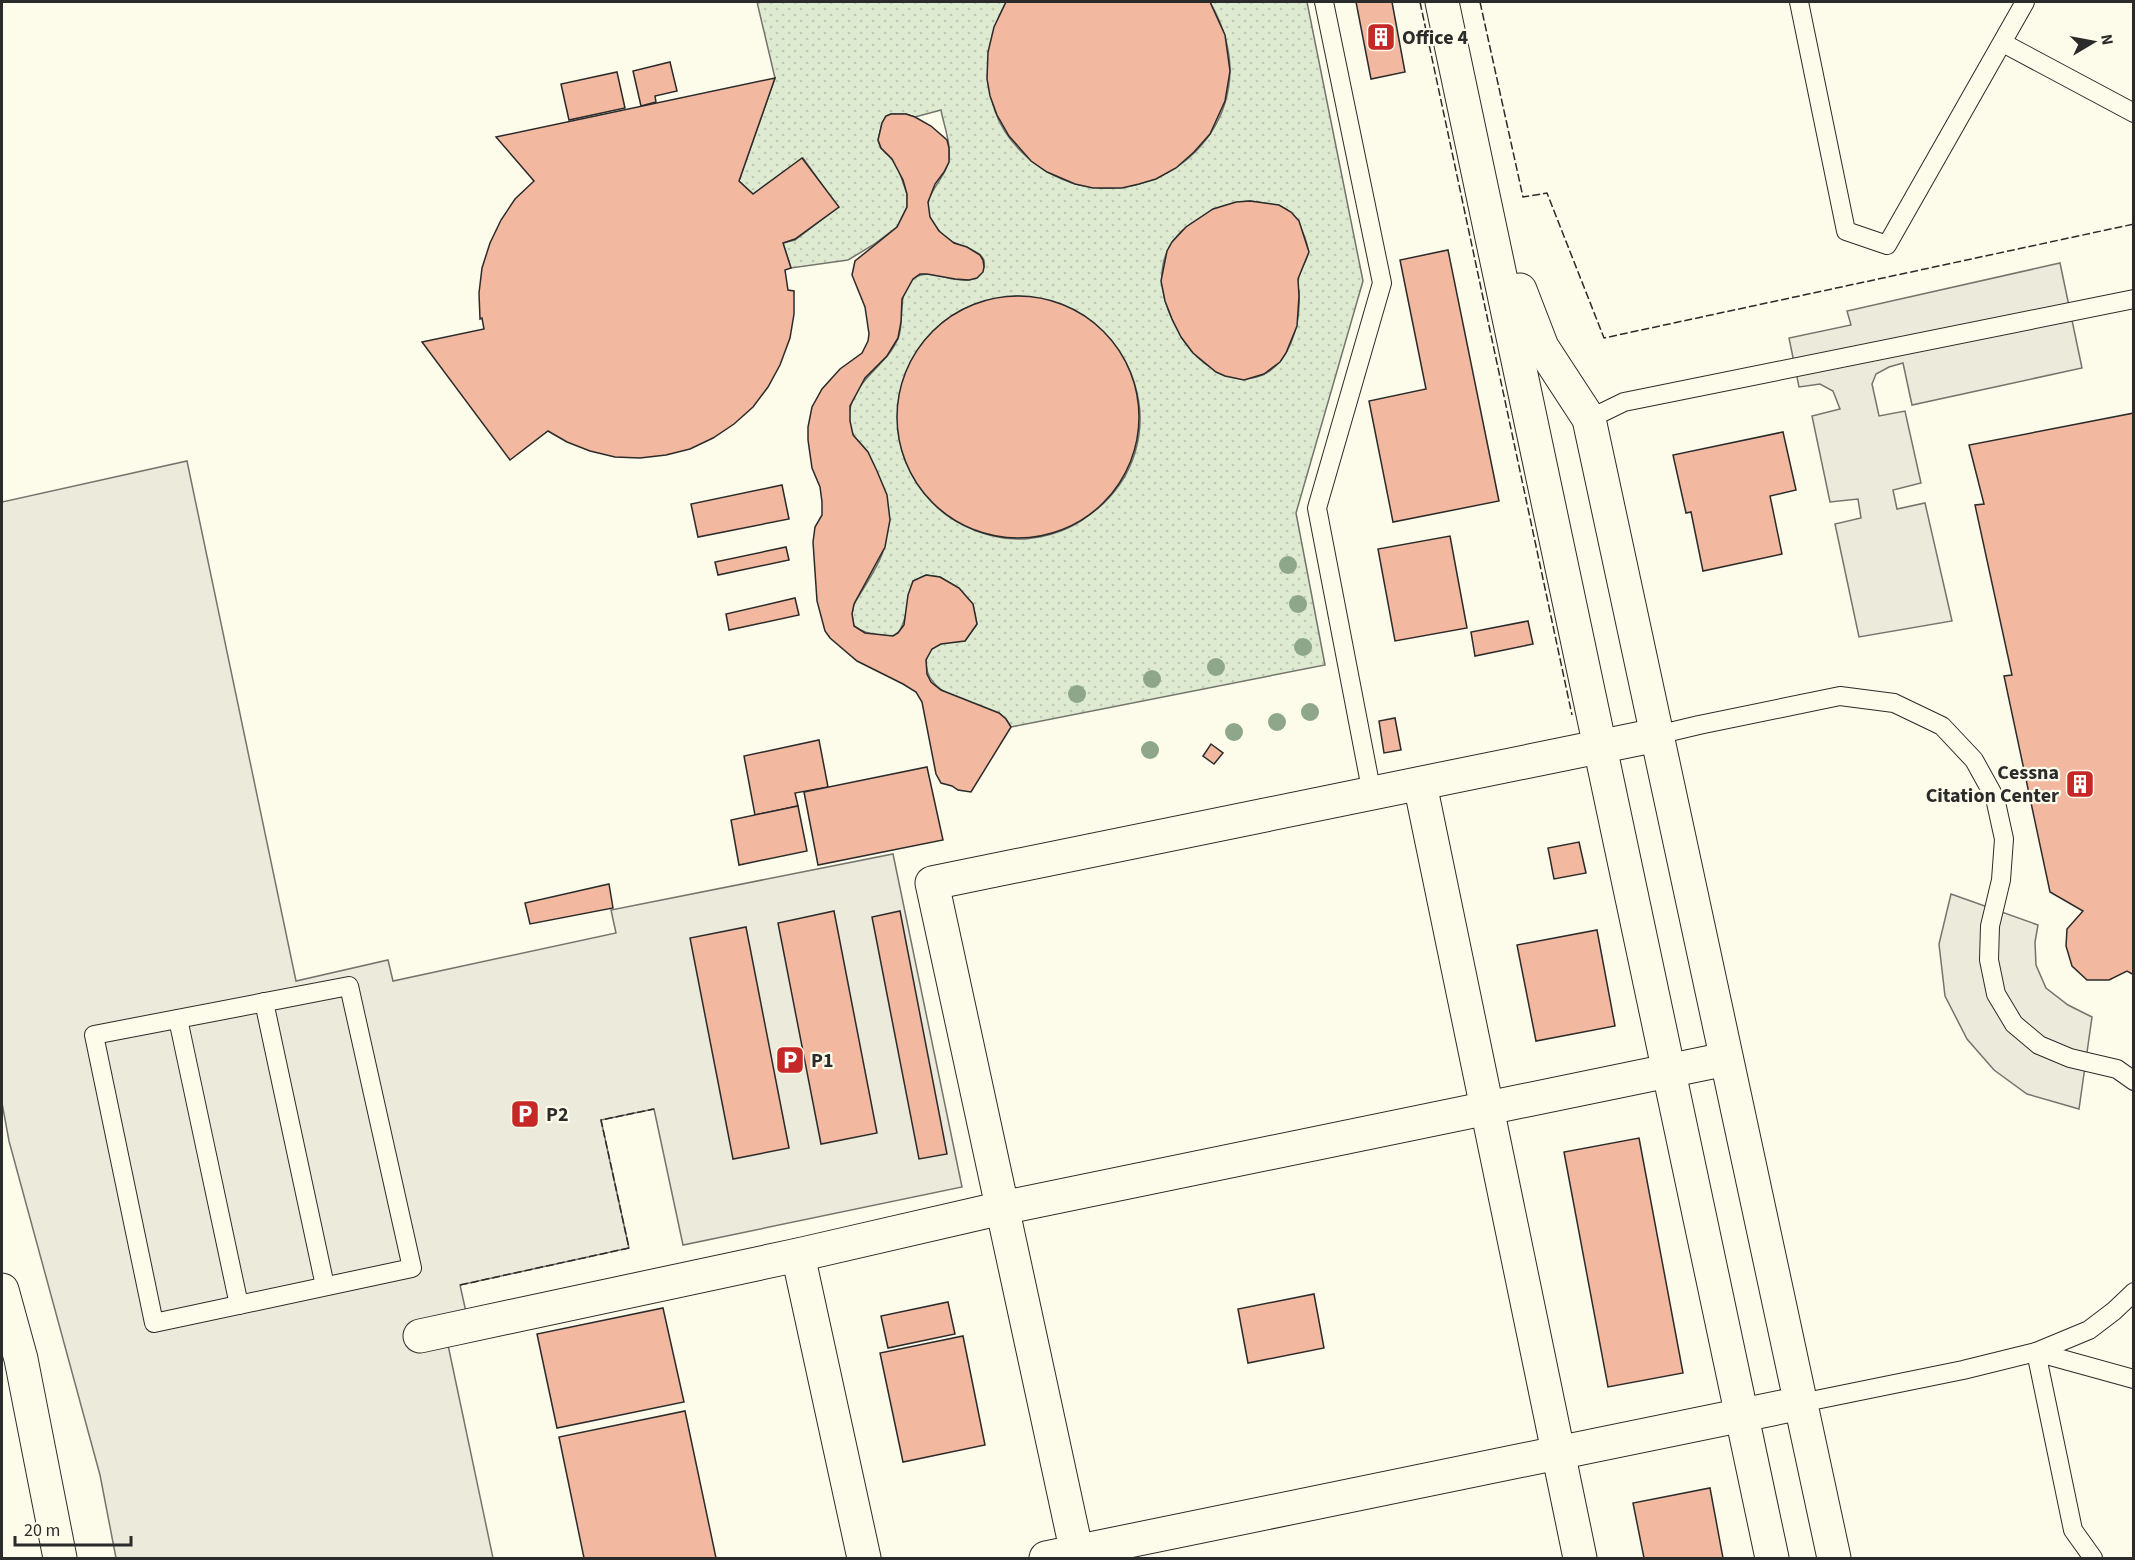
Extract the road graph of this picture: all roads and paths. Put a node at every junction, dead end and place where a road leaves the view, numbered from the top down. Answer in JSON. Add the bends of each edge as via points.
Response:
{"nodes":[{"id":1,"x":1324,"y":2,"type":"edge"},
{"id":2,"x":1442,"y":2,"type":"edge"},
{"id":3,"x":1799,"y":2,"type":"edge"},
{"id":4,"x":2025,"y":2,"type":"edge"},
{"id":5,"x":2003,"y":43,"type":"junction"},
{"id":6,"x":2133,"y":113,"type":"edge"},
{"id":7,"x":1483,"y":190,"type":"junction"},
{"id":8,"x":2133,"y":298,"type":"edge"},
{"id":9,"x":1589,"y":419,"type":"junction"},
{"id":10,"x":1533,"y":431,"type":"junction"},
{"id":11,"x":1657,"y":735,"type":"junction"},
{"id":12,"x":1599,"y":747,"type":"junction"},
{"id":13,"x":1420,"y":784,"type":"junction"},
{"id":14,"x":1372,"y":794,"type":"junction"},
{"id":15,"x":264,"y":1002,"type":"junction"},
{"id":16,"x":178,"y":1019,"type":"junction"},
{"id":17,"x":1726,"y":1059,"type":"junction"},
{"id":18,"x":1667,"y":1071,"type":"junction"},
{"id":19,"x":2133,"y":1082,"type":"edge"},
{"id":20,"x":1486,"y":1107,"type":"junction"},
{"id":21,"x":1002,"y":1208,"type":"junction"},
{"id":22,"x":798,"y":1254,"type":"junction"},
{"id":23,"x":325,"y":1286,"type":"junction"},
{"id":24,"x":2,"y":1290,"type":"edge"},
{"id":25,"x":2133,"y":1292,"type":"edge"},
{"id":26,"x":239,"y":1305,"type":"junction"},
{"id":27,"x":420,"y":1336,"type":"dead end"},
{"id":28,"x":2036,"y":1352,"type":"junction"},
{"id":29,"x":2133,"y":1379,"type":"edge"},
{"id":30,"x":1801,"y":1404,"type":"junction"},
{"id":31,"x":1741,"y":1416,"type":"junction"},
{"id":32,"x":1559,"y":1452,"type":"junction"},
{"id":33,"x":1067,"y":1556,"type":"edge"},
{"id":34,"x":60,"y":1558,"type":"edge"},
{"id":35,"x":864,"y":1558,"type":"edge"},
{"id":36,"x":1580,"y":1558,"type":"edge"},
{"id":37,"x":1772,"y":1558,"type":"edge"},
{"id":38,"x":1834,"y":1558,"type":"edge"},
{"id":39,"x":2093,"y":1558,"type":"edge"}],
"edges":[{"from":1,"to":14,"type":"lane","via":[[1382,283],[1317,508]]},
{"from":2,"to":7,"type":"street"},
{"from":3,"to":5,"type":"lane","via":[[1846,231],[1887,245]]},
{"from":4,"to":5,"type":"lane"},
{"from":5,"to":6,"type":"lane"},
{"from":7,"to":9,"type":"street","via":[[1542,347]]},
{"from":7,"to":10,"type":"street"},
{"from":8,"to":9,"type":"lane","via":[[1624,402]]},
{"from":9,"to":10,"type":"street","via":[[1562,416]]},
{"from":9,"to":11,"type":"street"},
{"from":10,"to":12,"type":"street"},
{"from":11,"to":12,"type":"street"},
{"from":11,"to":17,"type":"street"},
{"from":11,"to":19,"type":"lane","via":[[1840,696],[1894,703],[1942,726],[1974,760],[1995,798],[2004,839],[2001,880],[1990,926],[1989,960],[1996,994],[2014,1024],[2039,1045],[2070,1059],[2117,1069]]},
{"from":12,"to":13,"type":"street"},
{"from":12,"to":18,"type":"street"},
{"from":13,"to":14,"type":"street"},
{"from":13,"to":20,"type":"street"},
{"from":14,"to":21,"type":"street","via":[[932,883]]},
{"from":15,"to":16,"type":"lane"},
{"from":15,"to":23,"type":"lane"},
{"from":15,"to":23,"type":"lane","via":[[349,986],[412,1268]]},
{"from":16,"to":26,"type":"lane"},
{"from":16,"to":26,"type":"lane","via":[[94,1035],[154,1323]]},
{"from":17,"to":18,"type":"street"},
{"from":17,"to":30,"type":"street"},
{"from":18,"to":20,"type":"street"},
{"from":18,"to":31,"type":"street"},
{"from":20,"to":21,"type":"street"},
{"from":20,"to":32,"type":"street"},
{"from":21,"to":22,"type":"street"},
{"from":21,"to":33,"type":"street"},
{"from":22,"to":27,"type":"street"},
{"from":22,"to":35,"type":"street"},
{"from":23,"to":26,"type":"lane"},
{"from":24,"to":34,"type":"street","via":[[21,1359]]},
{"from":25,"to":28,"type":"lane","via":[[2089,1330]]},
{"from":28,"to":29,"type":"lane"},
{"from":28,"to":30,"type":"lane"},
{"from":28,"to":39,"type":"lane","via":[[2073,1530]]},
{"from":30,"to":31,"type":"street"},
{"from":30,"to":38,"type":"street"},
{"from":31,"to":32,"type":"street"},
{"from":31,"to":37,"type":"street"},
{"from":32,"to":33,"type":"street"},
{"from":32,"to":36,"type":"street"}]}
